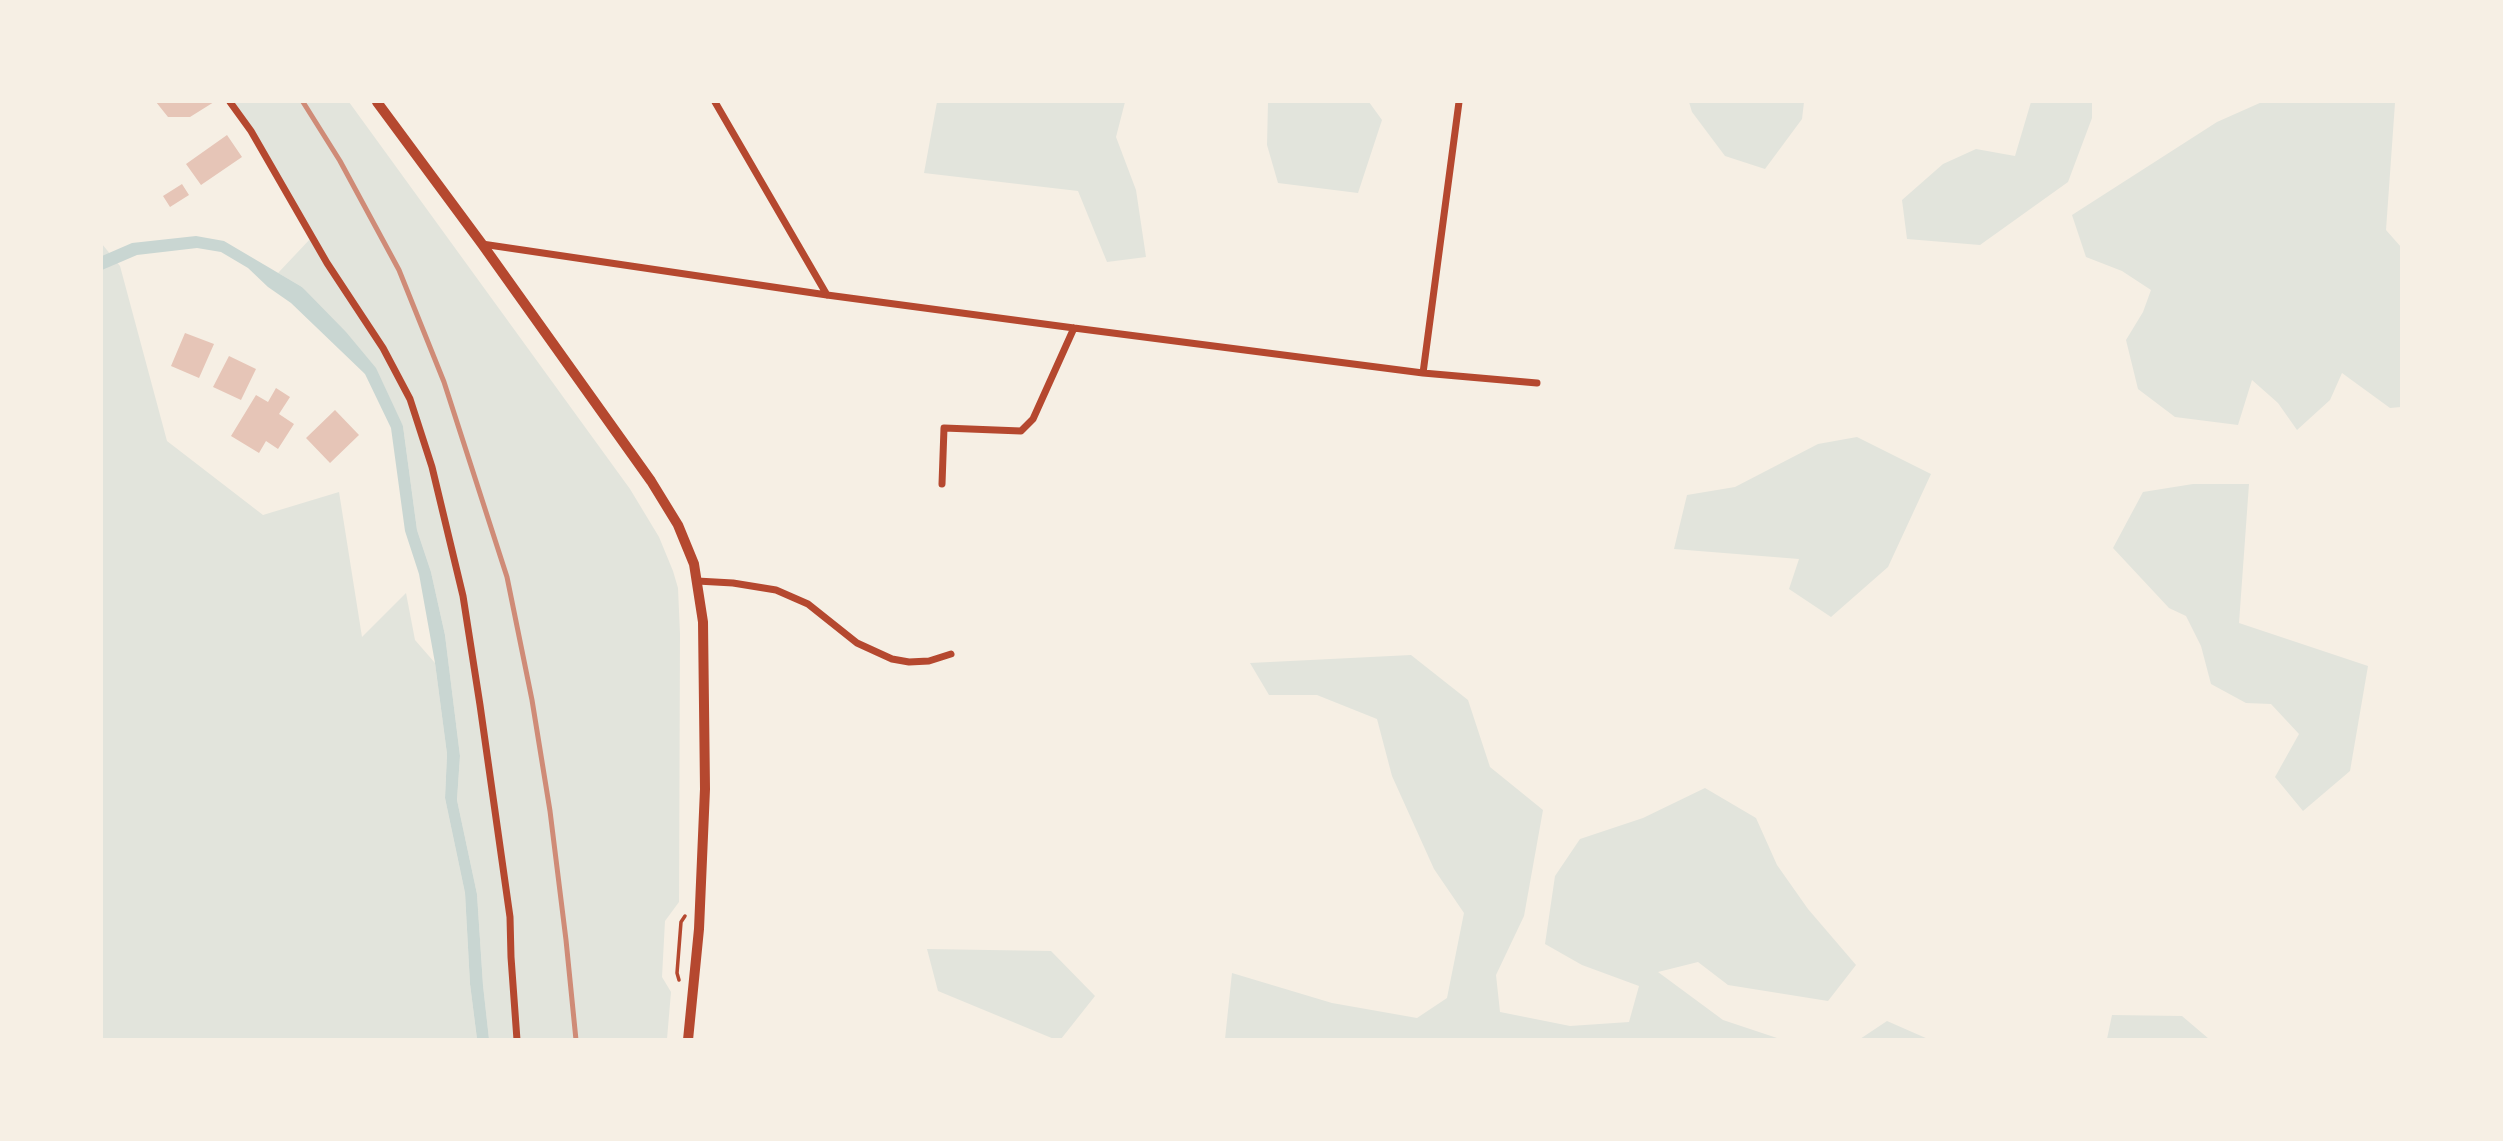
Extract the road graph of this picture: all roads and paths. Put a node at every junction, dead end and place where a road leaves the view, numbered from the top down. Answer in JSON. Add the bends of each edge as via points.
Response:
{"nodes":[{"id":1,"x":230,"y":102,"type":"edge"},
{"id":2,"x":377,"y":102,"type":"edge"},
{"id":3,"x":715,"y":102,"type":"edge"},
{"id":4,"x":1459,"y":102,"type":"edge"},
{"id":5,"x":482,"y":244,"type":"junction"},
{"id":6,"x":827,"y":295,"type":"junction"},
{"id":7,"x":1073,"y":328,"type":"junction"},
{"id":8,"x":1423,"y":373,"type":"junction"},
{"id":9,"x":1537,"y":383,"type":"dead end"},
{"id":10,"x":942,"y":484,"type":"dead end"},
{"id":11,"x":697,"y":581,"type":"junction"},
{"id":12,"x":951,"y":654,"type":"dead end"},
{"id":13,"x":688,"y":911,"type":"dead end"},
{"id":14,"x":679,"y":982,"type":"dead end"},
{"id":15,"x":517,"y":1040,"type":"edge"},
{"id":16,"x":688,"y":1040,"type":"edge"}],
"edges":[{"from":1,"to":15,"type":"street","via":[[383,348],[410,399],[432,467],[463,596],[480,705],[510,917]]},
{"from":2,"to":5,"type":"main road"},
{"from":3,"to":6,"type":"street"},
{"from":4,"to":8,"type":"street"},
{"from":5,"to":6,"type":"street"},
{"from":5,"to":11,"type":"main road","via":[[667,504]]},
{"from":6,"to":7,"type":"street"},
{"from":7,"to":8,"type":"street"},
{"from":7,"to":10,"type":"street","via":[[1033,419],[1021,431],[944,428]]},
{"from":8,"to":9,"type":"street"},
{"from":11,"to":12,"type":"street","via":[[776,590],[808,604],[856,643],[892,659],[929,661]]},
{"from":11,"to":16,"type":"main road","via":[[703,622],[705,789]]},
{"from":13,"to":14,"type":"path","via":[[681,922]]}]}
